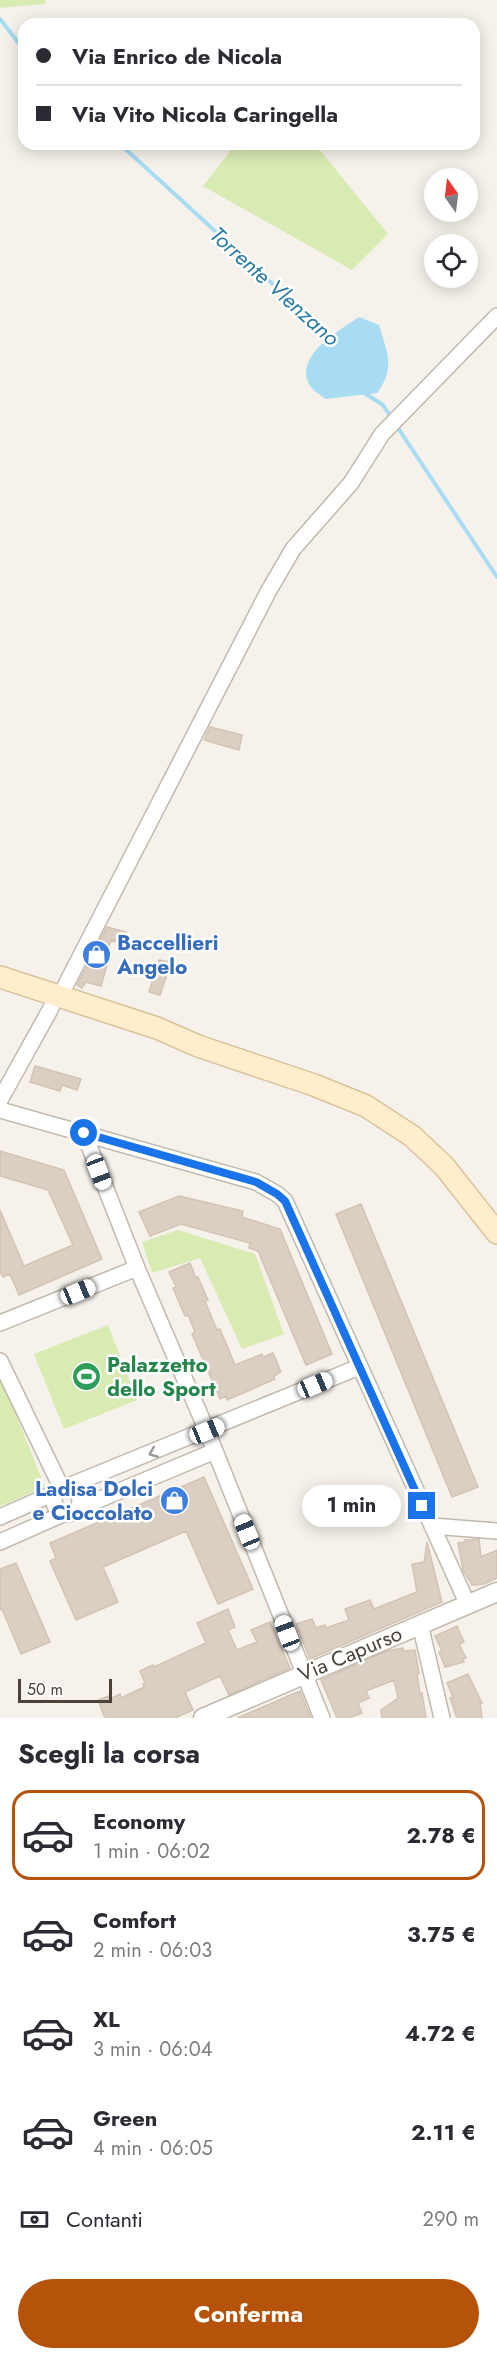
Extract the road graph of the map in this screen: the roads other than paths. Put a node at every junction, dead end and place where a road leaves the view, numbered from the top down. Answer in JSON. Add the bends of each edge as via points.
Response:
{"nodes":[{"id":1,"x":497,"y":316,"type":"edge"},
{"id":2,"x":0,"y":977,"type":"edge"},
{"id":3,"x":0,"y":992,"type":"edge"},
{"id":4,"x":55,"y":1002,"type":"junction"},
{"id":5,"x":0,"y":1100,"type":"edge"},
{"id":6,"x":0,"y":1110,"type":"edge"},
{"id":7,"x":84,"y":1133,"type":"junction"},
{"id":8,"x":497,"y":1233,"type":"edge"},
{"id":9,"x":137,"y":1268,"type":"junction"},
{"id":10,"x":0,"y":1323,"type":"edge"},
{"id":11,"x":0,"y":1361,"type":"edge"},
{"id":12,"x":359,"y":1367,"type":"junction"},
{"id":13,"x":207,"y":1431,"type":"junction"},
{"id":14,"x":174,"y":1444,"type":"junction"},
{"id":15,"x":214,"y":1450,"type":"junction"},
{"id":16,"x":183,"y":1464,"type":"junction"},
{"id":17,"x":62,"y":1489,"type":"junction"},
{"id":18,"x":79,"y":1508,"type":"junction"},
{"id":19,"x":63,"y":1514,"type":"junction"},
{"id":20,"x":0,"y":1517,"type":"edge"},
{"id":21,"x":432,"y":1526,"type":"junction"},
{"id":22,"x":497,"y":1531,"type":"edge"},
{"id":23,"x":0,"y":1542,"type":"edge"},
{"id":24,"x":497,"y":1592,"type":"edge"},
{"id":25,"x":468,"y":1605,"type":"junction"},
{"id":26,"x":420,"y":1624,"type":"junction"},
{"id":27,"x":303,"y":1674,"type":"junction"},
{"id":28,"x":203,"y":1718,"type":"edge"},
{"id":29,"x":322,"y":1718,"type":"edge"},
{"id":30,"x":442,"y":1718,"type":"edge"}],
"edges":[{"from":1,"to":4,"type":"street","via":[[382,434],[351,483],[293,549]]},
{"from":2,"to":4,"type":"main road"},
{"from":3,"to":4,"type":"main road"},
{"from":4,"to":5,"type":"street"},
{"from":4,"to":8,"type":"main road","via":[[157,1028],[366,1106],[412,1136],[444,1166]]},
{"from":6,"to":7,"type":"street"},
{"from":7,"to":9,"type":"street"},
{"from":7,"to":12,"type":"street","via":[[256,1182],[277,1194],[285,1201]]},
{"from":9,"to":10,"type":"street"},
{"from":9,"to":13,"type":"street"},
{"from":11,"to":17,"type":"street"},
{"from":12,"to":13,"type":"street"},
{"from":12,"to":21,"type":"street"},
{"from":13,"to":14,"type":"street"},
{"from":13,"to":15,"type":"street"},
{"from":14,"to":16,"type":"street"},
{"from":14,"to":17,"type":"street","one_way":true},
{"from":15,"to":16,"type":"street"},
{"from":15,"to":27,"type":"street"},
{"from":16,"to":18,"type":"street"},
{"from":17,"to":18,"type":"street","via":[[78,1492]]},
{"from":17,"to":19,"type":"street","via":[[55,1495],[54,1504]]},
{"from":17,"to":20,"type":"street"},
{"from":18,"to":19,"type":"street"},
{"from":19,"to":23,"type":"street"},
{"from":21,"to":22,"type":"street"},
{"from":21,"to":25,"type":"street"},
{"from":24,"to":25,"type":"street","name":"Via Capurso"},
{"from":25,"to":26,"type":"street","name":"Via Capurso"},
{"from":26,"to":27,"type":"street","name":"Via Capurso"},
{"from":26,"to":30,"type":"street"},
{"from":27,"to":28,"type":"street","name":"Via Capurso"},
{"from":27,"to":29,"type":"street"}]}
